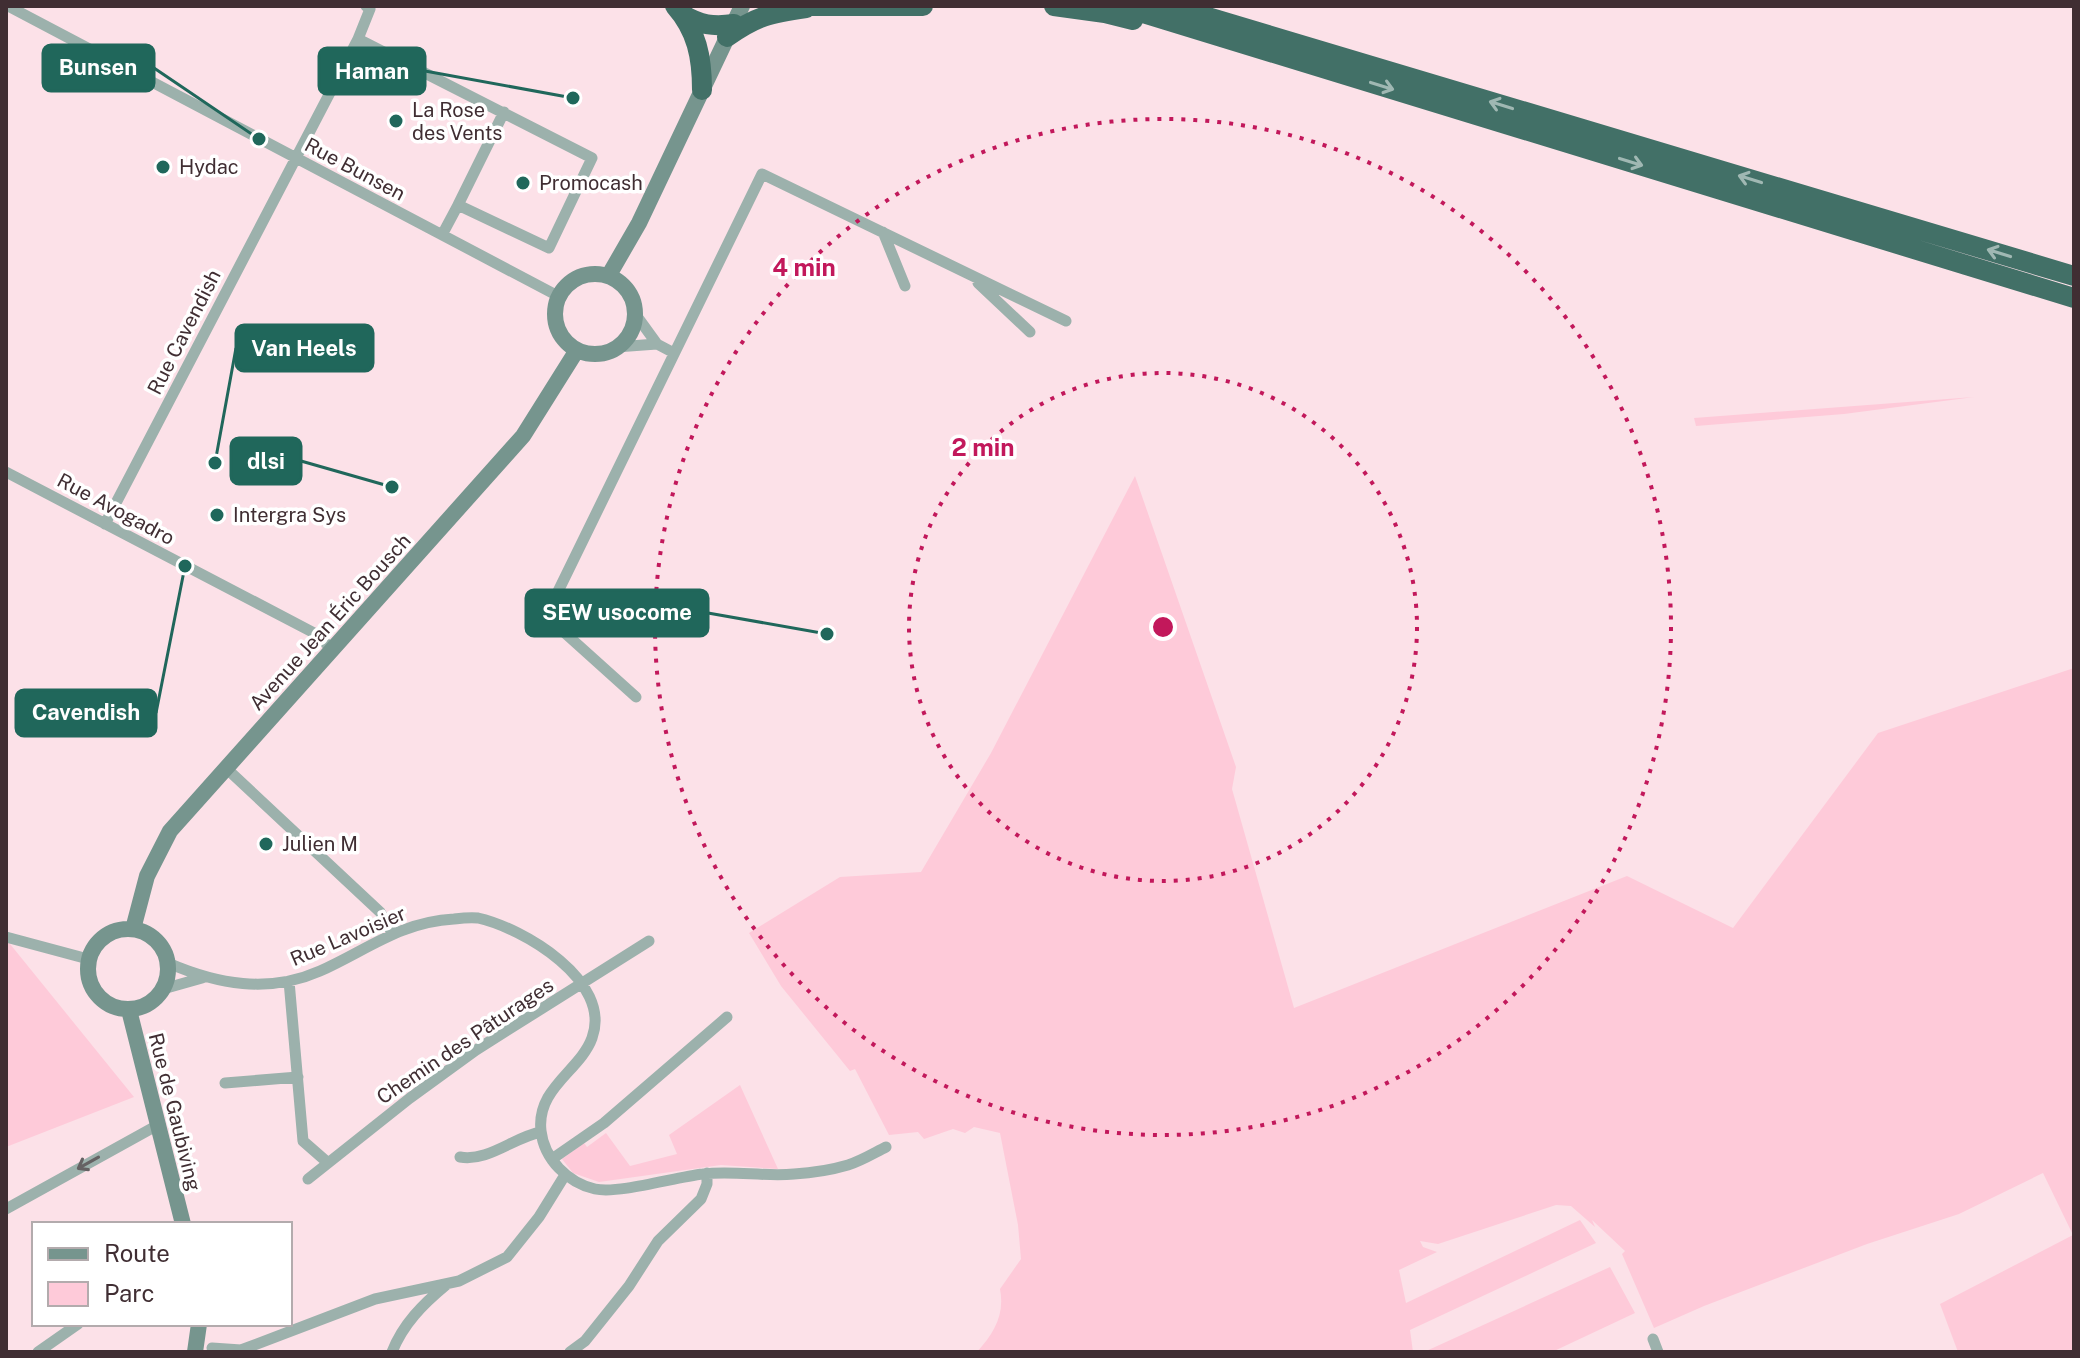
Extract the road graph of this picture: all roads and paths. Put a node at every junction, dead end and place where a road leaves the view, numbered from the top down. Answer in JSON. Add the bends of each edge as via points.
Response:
{"nodes":[{"id":1,"x":8,"y":6,"type":"edge"},
{"id":2,"x":366,"y":6,"type":"edge"},
{"id":3,"x":923,"y":6,"type":"edge"},
{"id":4,"x":1054,"y":6,"type":"edge"},
{"id":5,"x":1120,"y":6,"type":"edge"},
{"id":6,"x":1171,"y":6,"type":"edge"},
{"id":7,"x":804,"y":7,"type":"edge"},
{"id":8,"x":678,"y":10,"type":"edge"},
{"id":9,"x":1188,"y":10,"type":"edge"},
{"id":10,"x":734,"y":22,"type":"edge"},
{"id":11,"x":358,"y":39,"type":"junction"},
{"id":12,"x":1263,"y":49,"type":"junction"},
{"id":13,"x":702,"y":90,"type":"junction"},
{"id":14,"x":504,"y":112,"type":"junction"},
{"id":15,"x":296,"y":158,"type":"junction"},
{"id":16,"x":458,"y":205,"type":"junction"},
{"id":17,"x":883,"y":232,"type":"junction"},
{"id":18,"x":442,"y":235,"type":"junction"},
{"id":19,"x":969,"y":274,"type":"junction"},
{"id":20,"x":609,"y":275,"type":"junction"},
{"id":21,"x":2074,"y":276,"type":"edge"},
{"id":22,"x":905,"y":286,"type":"dead end"},
{"id":23,"x":558,"y":296,"type":"junction"},
{"id":24,"x":2074,"y":298,"type":"edge"},
{"id":25,"x":636,"y":315,"type":"junction"},
{"id":26,"x":1066,"y":321,"type":"dead end"},
{"id":27,"x":1030,"y":332,"type":"dead end"},
{"id":28,"x":657,"y":344,"type":"junction"},
{"id":29,"x":616,"y":347,"type":"junction"},
{"id":30,"x":577,"y":350,"type":"junction"},
{"id":31,"x":674,"y":353,"type":"junction"},
{"id":32,"x":6,"y":472,"type":"edge"},
{"id":33,"x":105,"y":524,"type":"junction"},
{"id":34,"x":333,"y":651,"type":"junction"},
{"id":35,"x":636,"y":697,"type":"dead end"},
{"id":36,"x":226,"y":768,"type":"junction"},
{"id":37,"x":133,"y":929,"type":"junction"},
{"id":38,"x":392,"y":933,"type":"junction"},
{"id":39,"x":6,"y":937,"type":"edge"},
{"id":40,"x":649,"y":941,"type":"dead end"},
{"id":41,"x":88,"y":959,"type":"junction"},
{"id":42,"x":168,"y":963,"type":"junction"},
{"id":43,"x":202,"y":978,"type":"junction"},
{"id":44,"x":289,"y":981,"type":"junction"},
{"id":45,"x":581,"y":984,"type":"junction"},
{"id":46,"x":163,"y":989,"type":"junction"},
{"id":47,"x":129,"y":1010,"type":"junction"},
{"id":48,"x":727,"y":1017,"type":"dead end"},
{"id":49,"x":298,"y":1077,"type":"junction"},
{"id":50,"x":225,"y":1083,"type":"dead end"},
{"id":51,"x":156,"y":1126,"type":"junction"},
{"id":52,"x":541,"y":1132,"type":"junction"},
{"id":53,"x":886,"y":1147,"type":"dead end"},
{"id":54,"x":460,"y":1157,"type":"dead end"},
{"id":55,"x":552,"y":1159,"type":"junction"},
{"id":56,"x":327,"y":1162,"type":"junction"},
{"id":57,"x":707,"y":1173,"type":"junction"},
{"id":58,"x":565,"y":1175,"type":"junction"},
{"id":59,"x":308,"y":1179,"type":"dead end"},
{"id":60,"x":6,"y":1209,"type":"edge"},
{"id":61,"x":182,"y":1222,"type":"edge"},
{"id":62,"x":446,"y":1284,"type":"junction"},
{"id":63,"x":75,"y":1326,"type":"edge"},
{"id":64,"x":199,"y":1326,"type":"edge"},
{"id":65,"x":1653,"y":1339,"type":"dead end"},
{"id":66,"x":204,"y":1350,"type":"edge"},
{"id":67,"x":38,"y":1352,"type":"edge"},
{"id":68,"x":392,"y":1352,"type":"edge"},
{"id":69,"x":570,"y":1352,"type":"edge"},
{"id":70,"x":1658,"y":1352,"type":"edge"}],
"edges":[{"from":1,"to":15,"type":"street","name":"Rue Bunsen"},
{"from":2,"to":11,"type":"street","name":"Rue Cavendish","via":[[370,9]]},
{"from":3,"to":7,"type":"highway"},
{"from":4,"to":12,"type":"highway"},
{"from":5,"to":12,"type":"highway"},
{"from":6,"to":9,"type":"highway"},
{"from":7,"to":10,"type":"highway","via":[[745,24]]},
{"from":8,"to":10,"type":"highway","via":[[715,27]]},
{"from":8,"to":13,"type":"highway","via":[[700,50]]},
{"from":21,"to":9,"type":"highway","one_way":true},
{"from":10,"to":13,"type":"main road"},
{"from":11,"to":14,"type":"street"},
{"from":11,"to":15,"type":"street","name":"Rue Cavendish"},
{"from":12,"to":24,"type":"highway","one_way":true},
{"from":13,"to":20,"type":"main road"},
{"from":14,"to":16,"type":"street"},
{"from":14,"to":16,"type":"street","via":[[592,158],[549,248]]},
{"from":15,"to":18,"type":"street","name":"Rue Bunsen"},
{"from":15,"to":33,"type":"street","name":"Rue Cavendish"},
{"from":16,"to":18,"type":"street"},
{"from":17,"to":19,"type":"street"},
{"from":17,"to":22,"type":"street"},
{"from":17,"to":31,"type":"street","via":[[762,174]]},
{"from":18,"to":23,"type":"street","name":"Rue Bunsen"},
{"from":19,"to":26,"type":"street"},
{"from":19,"to":27,"type":"street"},
{"from":20,"to":23,"type":"main road","via":[[580,276]]},
{"from":20,"to":25,"type":"main road","via":[[625,286]]},
{"from":23,"to":30,"type":"main road","via":[[556,326]]},
{"from":25,"to":28,"type":"street"},
{"from":25,"to":29,"type":"main road","via":[[632,330]]},
{"from":28,"to":29,"type":"street"},
{"from":28,"to":31,"type":"street"},
{"from":29,"to":30,"type":"main road","via":[[590,354]]},
{"from":30,"to":34,"type":"main road","name":"Avenue Jean Éric Bousch","via":[[523,436]]},
{"from":31,"to":35,"type":"street","via":[[546,616]]},
{"from":32,"to":33,"type":"street","name":"Rue Avogadro"},
{"from":33,"to":34,"type":"street","name":"Rue Avogadro","via":[[318,635]]},
{"from":34,"to":36,"type":"main road","name":"Avenue Jean Éric Bousch"},
{"from":36,"to":37,"type":"main road","name":"Avenue Jean Éric Bousch","via":[[170,831],[147,876]]},
{"from":36,"to":38,"type":"street","via":[[380,912]]},
{"from":37,"to":41,"type":"main road","via":[[100,939]]},
{"from":37,"to":42,"type":"main road","via":[[156,940]]},
{"from":38,"to":44,"type":"street","name":"Rue Lavoisier","via":[[319,972]]},
{"from":38,"to":45,"type":"street","name":"Rue Lavoisier","via":[[434,920],[476,918],[520,932],[562,961]]},
{"from":39,"to":41,"type":"street"},
{"from":40,"to":45,"type":"street","name":"Chemin des Pâturages"},
{"from":41,"to":47,"type":"main road","via":[[96,995]]},
{"from":42,"to":43,"type":"street","name":"Rue Lavoisier"},
{"from":42,"to":46,"type":"main road"},
{"from":43,"to":44,"type":"street","name":"Rue Lavoisier","via":[[255,985]]},
{"from":43,"to":46,"type":"street","name":"Rue Lavoisier"},
{"from":44,"to":49,"type":"street"},
{"from":45,"to":52,"type":"street","via":[[595,1014],[593,1037],[558,1081],[542,1112]]},
{"from":45,"to":56,"type":"street","name":"Chemin des Pâturages","via":[[476,1050]]},
{"from":46,"to":47,"type":"main road","via":[[154,1000]]},
{"from":47,"to":51,"type":"main road","name":"Rue de Gaubiving"},
{"from":48,"to":55,"type":"street","via":[[604,1123]]},
{"from":49,"to":50,"type":"street"},
{"from":49,"to":56,"type":"street","via":[[303,1141]]},
{"from":51,"to":60,"type":"street","one_way":true},
{"from":51,"to":61,"type":"main road","name":"Rue de Gaubiving"},
{"from":52,"to":54,"type":"street","via":[[472,1159]]},
{"from":52,"to":55,"type":"street"},
{"from":53,"to":57,"type":"street","via":[[848,1165],[793,1175]]},
{"from":55,"to":58,"type":"street"},
{"from":56,"to":59,"type":"street","name":"Chemin des Pâturages"},
{"from":57,"to":58,"type":"street","via":[[598,1190]]},
{"from":57,"to":69,"type":"street","via":[[701,1199],[658,1241],[629,1286]]},
{"from":58,"to":62,"type":"street","via":[[507,1257]]},
{"from":62,"to":66,"type":"street","via":[[375,1299],[241,1350]]},
{"from":62,"to":68,"type":"street","via":[[421,1306]]},
{"from":63,"to":67,"type":"street"},
{"from":64,"to":66,"type":"main road"},
{"from":65,"to":70,"type":"street"}]}
